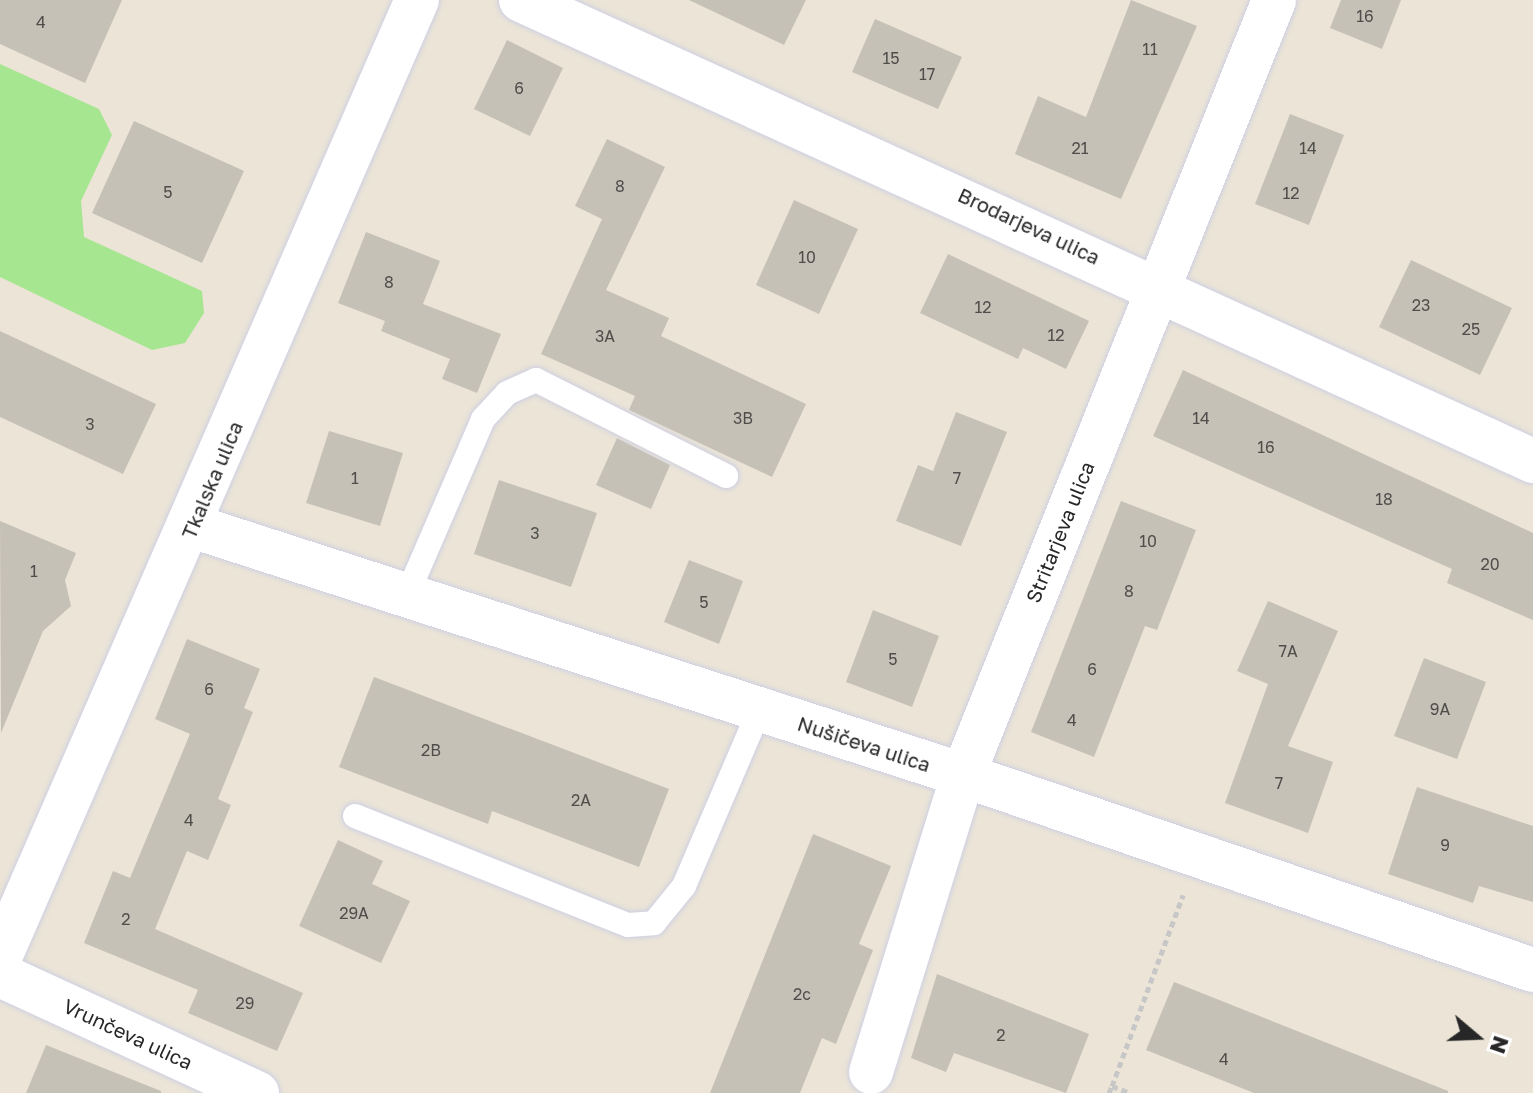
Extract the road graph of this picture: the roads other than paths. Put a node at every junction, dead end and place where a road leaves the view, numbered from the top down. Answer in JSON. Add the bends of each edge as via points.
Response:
{"nodes":[{"id":1,"x":417,"y":0,"type":"edge"},
{"id":2,"x":521,"y":0,"type":"edge"},
{"id":3,"x":1274,"y":0,"type":"edge"},
{"id":4,"x":1158,"y":286,"type":"junction"},
{"id":5,"x":1533,"y":461,"type":"edge"},
{"id":6,"x":726,"y":476,"type":"dead end"},
{"id":7,"x":192,"y":526,"type":"junction"},
{"id":8,"x":407,"y":595,"type":"junction"},
{"id":9,"x":759,"y":711,"type":"junction"},
{"id":10,"x":963,"y":775,"type":"junction"},
{"id":11,"x":355,"y":816,"type":"dead end"},
{"id":12,"x":0,"y":957,"type":"edge"},
{"id":13,"x":1533,"y":970,"type":"edge"},
{"id":14,"x":0,"y":975,"type":"edge"},
{"id":15,"x":871,"y":1072,"type":"dead end"},
{"id":16,"x":257,"y":1093,"type":"edge"}],
"edges":[{"from":1,"to":7,"type":"street","name":"Tkalska ulica"},
{"from":2,"to":4,"type":"street","name":"Brodarjeva ulica"},
{"from":3,"to":4,"type":"street","name":"Stritarjeva ulica"},
{"from":4,"to":5,"type":"street","name":"Brodarjeva ulica"},
{"from":4,"to":10,"type":"street","name":"Stritarjeva ulica"},
{"from":6,"to":8,"type":"lane","via":[[536,380],[507,393],[483,419]]},
{"from":7,"to":8,"type":"street","name":"Nušičeva ulica"},
{"from":7,"to":12,"type":"street","name":"Tkalska ulica"},
{"from":8,"to":9,"type":"street","name":"Nušičeva ulica"},
{"from":9,"to":10,"type":"street","name":"Nušičeva ulica"},
{"from":9,"to":11,"type":"lane","via":[[684,886],[654,923],[628,925]]},
{"from":10,"to":13,"type":"street","name":"Nušičeva ulica"},
{"from":10,"to":15,"type":"street","name":"Stritarjeva ulica"},
{"from":14,"to":16,"type":"street","name":"Vrunčeva ulica"}]}
